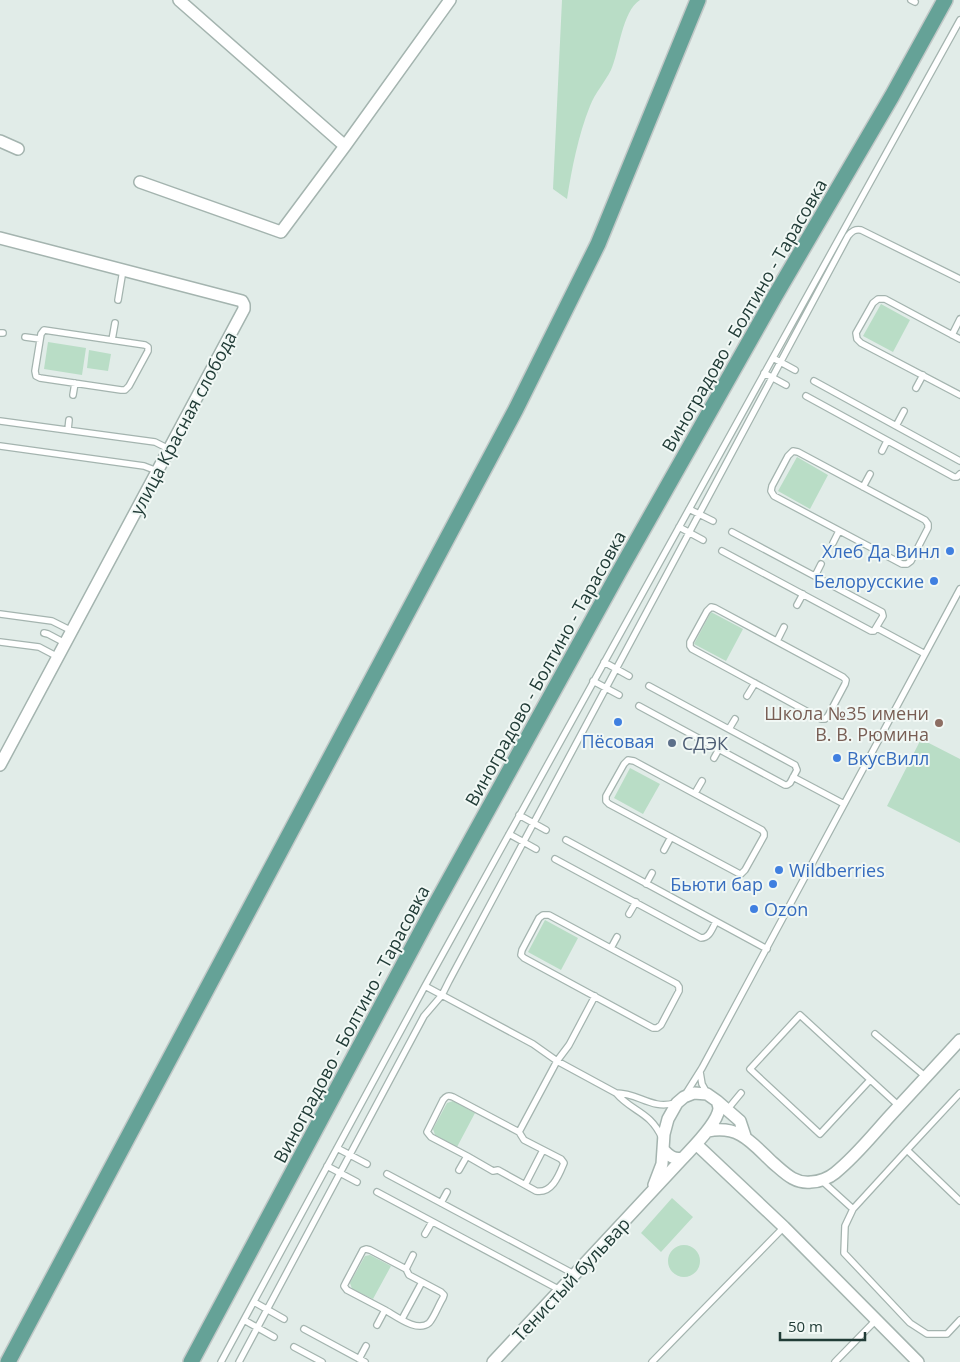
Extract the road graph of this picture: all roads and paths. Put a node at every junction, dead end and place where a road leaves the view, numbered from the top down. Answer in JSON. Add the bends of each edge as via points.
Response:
{"nodes":[{"id":1,"x":179,"y":0,"type":"edge"},
{"id":2,"x":450,"y":0,"type":"edge"},
{"id":3,"x":698,"y":0,"type":"edge"},
{"id":4,"x":946,"y":0,"type":"edge"},
{"id":5,"x":960,"y":20,"type":"edge"},
{"id":6,"x":0,"y":141,"type":"edge"},
{"id":7,"x":345,"y":146,"type":"junction"},
{"id":8,"x":18,"y":149,"type":"dead end"},
{"id":9,"x":140,"y":182,"type":"dead end"},
{"id":10,"x":0,"y":240,"type":"edge"},
{"id":11,"x":123,"y":270,"type":"junction"},
{"id":12,"x":960,"y":280,"type":"edge"},
{"id":13,"x":118,"y":300,"type":"dead end"},
{"id":14,"x":960,"y":319,"type":"edge"},
{"id":15,"x":115,"y":323,"type":"dead end"},
{"id":16,"x":952,"y":335,"type":"junction"},
{"id":17,"x":24,"y":336,"type":"dead end"},
{"id":18,"x":40,"y":339,"type":"junction"},
{"id":19,"x":960,"y":339,"type":"edge"},
{"id":20,"x":112,"y":340,"type":"junction"},
{"id":21,"x":773,"y":358,"type":"junction"},
{"id":22,"x":781,"y":363,"type":"junction"},
{"id":23,"x":794,"y":370,"type":"dead end"},
{"id":24,"x":764,"y":373,"type":"junction"},
{"id":25,"x":922,"y":375,"type":"junction"},
{"id":26,"x":773,"y":378,"type":"junction"},
{"id":27,"x":814,"y":381,"type":"dead end"},
{"id":28,"x":75,"y":383,"type":"junction"},
{"id":29,"x":786,"y":385,"type":"dead end"},
{"id":30,"x":916,"y":388,"type":"dead end"},
{"id":31,"x":73,"y":395,"type":"dead end"},
{"id":32,"x":806,"y":396,"type":"dead end"},
{"id":33,"x":960,"y":396,"type":"edge"},
{"id":34,"x":904,"y":410,"type":"dead end"},
{"id":35,"x":69,"y":420,"type":"dead end"},
{"id":36,"x":0,"y":421,"type":"edge"},
{"id":37,"x":896,"y":426,"type":"junction"},
{"id":38,"x":68,"y":430,"type":"junction"},
{"id":39,"x":888,"y":440,"type":"junction"},
{"id":40,"x":0,"y":446,"type":"edge"},
{"id":41,"x":169,"y":449,"type":"junction"},
{"id":42,"x":882,"y":451,"type":"dead end"},
{"id":43,"x":960,"y":461,"type":"edge"},
{"id":44,"x":157,"y":472,"type":"junction"},
{"id":45,"x":870,"y":474,"type":"dead end"},
{"id":46,"x":960,"y":474,"type":"edge"},
{"id":47,"x":863,"y":487,"type":"junction"},
{"id":48,"x":689,"y":509,"type":"junction"},
{"id":49,"x":700,"y":514,"type":"junction"},
{"id":50,"x":713,"y":521,"type":"dead end"},
{"id":51,"x":679,"y":527,"type":"junction"},
{"id":52,"x":839,"y":530,"type":"junction"},
{"id":53,"x":732,"y":532,"type":"dead end"},
{"id":54,"x":690,"y":533,"type":"junction"},
{"id":55,"x":703,"y":540,"type":"dead end"},
{"id":56,"x":833,"y":542,"type":"dead end"},
{"id":57,"x":722,"y":551,"type":"dead end"},
{"id":58,"x":821,"y":564,"type":"dead end"},
{"id":59,"x":814,"y":576,"type":"junction"},
{"id":60,"x":960,"y":589,"type":"edge"},
{"id":61,"x":802,"y":594,"type":"junction"},
{"id":62,"x":797,"y":605,"type":"dead end"},
{"id":63,"x":0,"y":614,"type":"edge"},
{"id":64,"x":784,"y":628,"type":"dead end"},
{"id":65,"x":877,"y":628,"type":"junction"},
{"id":66,"x":72,"y":631,"type":"junction"},
{"id":67,"x":44,"y":634,"type":"dead end"},
{"id":68,"x":777,"y":641,"type":"junction"},
{"id":69,"x":0,"y":642,"type":"edge"},
{"id":70,"x":65,"y":644,"type":"junction"},
{"id":71,"x":925,"y":654,"type":"junction"},
{"id":72,"x":58,"y":657,"type":"junction"},
{"id":73,"x":604,"y":662,"type":"junction"},
{"id":74,"x":617,"y":669,"type":"junction"},
{"id":75,"x":630,"y":676,"type":"dead end"},
{"id":76,"x":594,"y":681,"type":"junction"},
{"id":77,"x":755,"y":683,"type":"junction"},
{"id":78,"x":649,"y":686,"type":"dead end"},
{"id":79,"x":606,"y":688,"type":"junction"},
{"id":80,"x":619,"y":695,"type":"dead end"},
{"id":81,"x":747,"y":696,"type":"dead end"},
{"id":82,"x":639,"y":706,"type":"dead end"},
{"id":83,"x":735,"y":719,"type":"dead end"},
{"id":84,"x":729,"y":730,"type":"junction"},
{"id":85,"x":719,"y":749,"type":"junction"},
{"id":86,"x":714,"y":758,"type":"dead end"},
{"id":87,"x":0,"y":765,"type":"edge"},
{"id":88,"x":793,"y":776,"type":"junction"},
{"id":89,"x":702,"y":781,"type":"dead end"},
{"id":90,"x":694,"y":794,"type":"junction"},
{"id":91,"x":844,"y":804,"type":"junction"},
{"id":92,"x":519,"y":815,"type":"junction"},
{"id":93,"x":534,"y":823,"type":"junction"},
{"id":94,"x":546,"y":830,"type":"dead end"},
{"id":95,"x":509,"y":834,"type":"junction"},
{"id":96,"x":671,"y":837,"type":"junction"},
{"id":97,"x":566,"y":840,"type":"dead end"},
{"id":98,"x":524,"y":842,"type":"junction"},
{"id":99,"x":536,"y":849,"type":"dead end"},
{"id":100,"x":664,"y":850,"type":"dead end"},
{"id":101,"x":556,"y":859,"type":"dead end"},
{"id":102,"x":652,"y":873,"type":"dead end"},
{"id":103,"x":646,"y":884,"type":"junction"},
{"id":104,"x":636,"y":902,"type":"junction"},
{"id":105,"x":629,"y":914,"type":"dead end"},
{"id":106,"x":716,"y":922,"type":"junction"},
{"id":107,"x":617,"y":937,"type":"dead end"},
{"id":108,"x":611,"y":948,"type":"junction"},
{"id":109,"x":766,"y":949,"type":"junction"},
{"id":110,"x":425,"y":986,"type":"junction"},
{"id":111,"x":442,"y":995,"type":"junction"},
{"id":112,"x":595,"y":996,"type":"junction"},
{"id":113,"x":875,"y":1034,"type":"dead end"},
{"id":114,"x":960,"y":1040,"type":"edge"},
{"id":115,"x":557,"y":1062,"type":"junction"},
{"id":116,"x":700,"y":1072,"type":"junction"},
{"id":117,"x":926,"y":1077,"type":"junction"},
{"id":118,"x":870,"y":1080,"type":"junction"},
{"id":119,"x":616,"y":1093,"type":"junction"},
{"id":120,"x":742,"y":1093,"type":"dead end"},
{"id":121,"x":960,"y":1093,"type":"edge"},
{"id":122,"x":707,"y":1094,"type":"junction"},
{"id":123,"x":681,"y":1100,"type":"junction"},
{"id":124,"x":717,"y":1101,"type":"junction"},
{"id":125,"x":899,"y":1106,"type":"junction"},
{"id":126,"x":727,"y":1110,"type":"junction"},
{"id":127,"x":708,"y":1131,"type":"junction"},
{"id":128,"x":519,"y":1132,"type":"junction"},
{"id":129,"x":745,"y":1136,"type":"junction"},
{"id":130,"x":696,"y":1144,"type":"junction"},
{"id":131,"x":663,"y":1146,"type":"junction"},
{"id":132,"x":337,"y":1148,"type":"junction"},
{"id":133,"x":543,"y":1150,"type":"junction"},
{"id":134,"x":907,"y":1150,"type":"junction"},
{"id":135,"x":350,"y":1155,"type":"junction"},
{"id":136,"x":466,"y":1156,"type":"junction"},
{"id":137,"x":683,"y":1158,"type":"junction"},
{"id":138,"x":367,"y":1164,"type":"dead end"},
{"id":139,"x":327,"y":1166,"type":"junction"},
{"id":140,"x":459,"y":1170,"type":"dead end"},
{"id":141,"x":340,"y":1173,"type":"junction"},
{"id":142,"x":387,"y":1174,"type":"dead end"},
{"id":143,"x":821,"y":1180,"type":"junction"},
{"id":144,"x":357,"y":1182,"type":"dead end"},
{"id":145,"x":524,"y":1184,"type":"junction"},
{"id":146,"x":377,"y":1192,"type":"dead end"},
{"id":147,"x":447,"y":1192,"type":"dead end"},
{"id":148,"x":648,"y":1195,"type":"junction"},
{"id":149,"x":960,"y":1201,"type":"edge"},
{"id":150,"x":441,"y":1203,"type":"junction"},
{"id":151,"x":853,"y":1208,"type":"junction"},
{"id":152,"x":432,"y":1222,"type":"junction"},
{"id":153,"x":784,"y":1227,"type":"junction"},
{"id":154,"x":425,"y":1234,"type":"dead end"},
{"id":155,"x":413,"y":1255,"type":"dead end"},
{"id":156,"x":406,"y":1269,"type":"junction"},
{"id":157,"x":574,"y":1274,"type":"junction"},
{"id":158,"x":422,"y":1282,"type":"junction"},
{"id":159,"x":560,"y":1290,"type":"junction"},
{"id":160,"x":254,"y":1302,"type":"junction"},
{"id":161,"x":267,"y":1309,"type":"junction"},
{"id":162,"x":385,"y":1310,"type":"junction"},
{"id":163,"x":284,"y":1318,"type":"dead end"},
{"id":164,"x":402,"y":1319,"type":"junction"},
{"id":165,"x":244,"y":1320,"type":"junction"},
{"id":166,"x":876,"y":1320,"type":"junction"},
{"id":167,"x":960,"y":1320,"type":"edge"},
{"id":168,"x":377,"y":1325,"type":"dead end"},
{"id":169,"x":258,"y":1328,"type":"junction"},
{"id":170,"x":304,"y":1329,"type":"dead end"},
{"id":171,"x":274,"y":1337,"type":"dead end"},
{"id":172,"x":366,"y":1346,"type":"dead end"},
{"id":173,"x":294,"y":1347,"type":"dead end"},
{"id":174,"x":359,"y":1359,"type":"junction"},
{"id":175,"x":8,"y":1362,"type":"edge"},
{"id":176,"x":191,"y":1362,"type":"edge"},
{"id":177,"x":221,"y":1362,"type":"edge"},
{"id":178,"x":239,"y":1362,"type":"edge"},
{"id":179,"x":322,"y":1362,"type":"edge"},
{"id":180,"x":366,"y":1362,"type":"edge"},
{"id":181,"x":493,"y":1362,"type":"edge"},
{"id":182,"x":652,"y":1362,"type":"edge"},
{"id":183,"x":835,"y":1362,"type":"edge"},
{"id":184,"x":918,"y":1362,"type":"edge"}],
"edges":[{"from":1,"to":7,"type":"street"},
{"from":2,"to":7,"type":"street"},
{"from":3,"to":175,"type":"main road","via":[[598,244],[516,409]]},
{"from":4,"to":176,"type":"main road","name":"Виноградово - Болтино - Тарасовка","via":[[614,581],[432,911]]},
{"from":5,"to":21,"type":"lane"},
{"from":6,"to":8,"type":"street"},
{"from":7,"to":9,"type":"street","via":[[281,232]]},
{"from":10,"to":11,"type":"street","name":"улица Красная слобода"},
{"from":11,"to":13,"type":"lane"},
{"from":11,"to":41,"type":"street","name":"улица Красная слобода","via":[[242,301],[244,305]]},
{"from":12,"to":22,"type":"lane","via":[[862,230],[852,232]]},
{"from":14,"to":16,"type":"lane"},
{"from":15,"to":20,"type":"lane"},
{"from":16,"to":19,"type":"lane"},
{"from":16,"to":25,"type":"lane","via":[[885,299],[873,303],[856,333],[857,339]]},
{"from":17,"to":18,"type":"lane"},
{"from":18,"to":20,"type":"lane","via":[[44,330],[48,330]]},
{"from":18,"to":28,"type":"lane","via":[[36,376]]},
{"from":20,"to":28,"type":"lane","via":[[148,347],[129,386],[121,390]]},
{"from":21,"to":22,"type":"lane"},
{"from":21,"to":24,"type":"lane"},
{"from":22,"to":23,"type":"lane"},
{"from":22,"to":26,"type":"lane"},
{"from":24,"to":26,"type":"lane"},
{"from":24,"to":48,"type":"lane"},
{"from":25,"to":30,"type":"lane"},
{"from":25,"to":33,"type":"lane"},
{"from":26,"to":29,"type":"lane"},
{"from":26,"to":49,"type":"lane"},
{"from":27,"to":37,"type":"lane"},
{"from":28,"to":31,"type":"lane"},
{"from":32,"to":39,"type":"lane"},
{"from":34,"to":37,"type":"lane"},
{"from":35,"to":38,"type":"lane"},
{"from":36,"to":38,"type":"lane"},
{"from":37,"to":43,"type":"lane"},
{"from":38,"to":41,"type":"lane","via":[[155,442]]},
{"from":39,"to":42,"type":"lane"},
{"from":39,"to":46,"type":"lane","via":[[954,477]]},
{"from":40,"to":44,"type":"lane","via":[[144,466]]},
{"from":41,"to":44,"type":"street","name":"улица Красная слобода"},
{"from":44,"to":66,"type":"street","name":"улица Красная слобода"},
{"from":45,"to":47,"type":"lane"},
{"from":47,"to":52,"type":"lane","via":[[926,520],[928,528],[911,561],[902,564]]},
{"from":47,"to":52,"type":"lane","via":[[798,452],[788,456],[772,486],[774,496]]},
{"from":48,"to":49,"type":"lane"},
{"from":48,"to":51,"type":"lane"},
{"from":49,"to":50,"type":"lane"},
{"from":49,"to":54,"type":"lane"},
{"from":51,"to":54,"type":"lane"},
{"from":51,"to":73,"type":"lane"},
{"from":52,"to":56,"type":"lane"},
{"from":53,"to":59,"type":"lane"},
{"from":54,"to":55,"type":"lane"},
{"from":54,"to":74,"type":"lane"},
{"from":57,"to":61,"type":"lane"},
{"from":58,"to":59,"type":"lane"},
{"from":59,"to":65,"type":"lane","via":[[882,612]]},
{"from":60,"to":71,"type":"lane"},
{"from":61,"to":62,"type":"lane"},
{"from":61,"to":65,"type":"lane","via":[[871,631]]},
{"from":63,"to":66,"type":"lane","via":[[52,621]]},
{"from":64,"to":68,"type":"lane"},
{"from":65,"to":71,"type":"lane"},
{"from":66,"to":70,"type":"street","name":"улица Красная слобода"},
{"from":67,"to":70,"type":"lane"},
{"from":68,"to":77,"type":"lane","via":[[711,608],[690,642],[692,649]]},
{"from":68,"to":77,"type":"lane","via":[[843,677],[845,684],[828,716],[821,719]]},
{"from":69,"to":72,"type":"lane","via":[[39,647]]},
{"from":70,"to":72,"type":"street","name":"улица Красная слобода"},
{"from":71,"to":91,"type":"lane"},
{"from":72,"to":87,"type":"street","name":"улица Красная слобода"},
{"from":73,"to":74,"type":"lane"},
{"from":73,"to":76,"type":"lane"},
{"from":74,"to":75,"type":"lane"},
{"from":74,"to":79,"type":"lane"},
{"from":76,"to":79,"type":"lane"},
{"from":76,"to":92,"type":"lane"},
{"from":77,"to":81,"type":"lane"},
{"from":78,"to":84,"type":"lane"},
{"from":79,"to":80,"type":"lane"},
{"from":79,"to":93,"type":"lane"},
{"from":82,"to":85,"type":"lane"},
{"from":83,"to":84,"type":"lane"},
{"from":84,"to":88,"type":"lane","via":[[795,765],[797,770]]},
{"from":85,"to":86,"type":"lane"},
{"from":85,"to":88,"type":"lane","via":[[785,785]]},
{"from":88,"to":91,"type":"lane"},
{"from":89,"to":90,"type":"lane"},
{"from":90,"to":96,"type":"lane","via":[[634,760],[628,760],[606,796],[609,804]]},
{"from":90,"to":96,"type":"lane","via":[[764,832],[746,870],[738,873]]},
{"from":91,"to":109,"type":"lane"},
{"from":92,"to":93,"type":"lane"},
{"from":92,"to":95,"type":"lane"},
{"from":93,"to":94,"type":"lane"},
{"from":93,"to":98,"type":"lane"},
{"from":95,"to":98,"type":"lane"},
{"from":95,"to":110,"type":"lane"},
{"from":96,"to":100,"type":"lane"},
{"from":97,"to":103,"type":"lane"},
{"from":98,"to":99,"type":"lane"},
{"from":98,"to":111,"type":"lane"},
{"from":101,"to":104,"type":"lane"},
{"from":102,"to":103,"type":"lane"},
{"from":103,"to":106,"type":"lane"},
{"from":104,"to":105,"type":"lane"},
{"from":104,"to":106,"type":"lane","via":[[701,938],[708,936]]},
{"from":106,"to":109,"type":"lane"},
{"from":107,"to":108,"type":"lane"},
{"from":108,"to":112,"type":"lane","via":[[677,984],[679,990],[657,1028]]},
{"from":108,"to":112,"type":"lane","via":[[543,914],[522,950],[524,958]]},
{"from":109,"to":116,"type":"lane"},
{"from":110,"to":111,"type":"lane"},
{"from":110,"to":132,"type":"lane"},
{"from":111,"to":115,"type":"lane","via":[[533,1044]]},
{"from":111,"to":135,"type":"lane","via":[[424,1016]]},
{"from":112,"to":115,"type":"lane"},
{"from":113,"to":117,"type":"lane"},
{"from":114,"to":117,"type":"street"},
{"from":115,"to":119,"type":"lane"},
{"from":115,"to":128,"type":"lane"},
{"from":116,"to":122,"type":"lane"},
{"from":116,"to":123,"type":"lane"},
{"from":117,"to":125,"type":"street"},
{"from":118,"to":118,"type":"lane","via":[[800,1015],[750,1069],[820,1134]]},
{"from":118,"to":125,"type":"lane"},
{"from":119,"to":123,"type":"lane","via":[[626,1093],[657,1105],[667,1106]]},
{"from":119,"to":131,"type":"lane","via":[[650,1119],[658,1129]]},
{"from":120,"to":126,"type":"lane"},
{"from":121,"to":134,"type":"lane"},
{"from":122,"to":123,"type":"street","via":[[694,1092]]},
{"from":122,"to":124,"type":"street"},
{"from":123,"to":131,"type":"street","name":"Тенистый бульвар","via":[[668,1119]]},
{"from":124,"to":126,"type":"street"},
{"from":124,"to":127,"type":"street","name":"Тенистый бульвар","via":[[719,1109]]},
{"from":125,"to":143,"type":"street","via":[[856,1154],[834,1174]]},
{"from":126,"to":129,"type":"street","via":[[740,1122]]},
{"from":127,"to":129,"type":"street","via":[[729,1130]]},
{"from":127,"to":130,"type":"street","name":"Тенистый бульвар"},
{"from":128,"to":133,"type":"lane","via":[[524,1140]]},
{"from":128,"to":136,"type":"lane","via":[[453,1096],[446,1097],[427,1132]]},
{"from":129,"to":143,"type":"street","via":[[798,1182]]},
{"from":130,"to":137,"type":"street","name":"Тенистый бульвар"},
{"from":130,"to":153,"type":"street"},
{"from":131,"to":137,"type":"street","via":[[672,1157]]},
{"from":131,"to":148,"type":"street","name":"Тенистый бульвар","via":[[659,1175]]},
{"from":132,"to":135,"type":"lane"},
{"from":132,"to":139,"type":"lane"},
{"from":133,"to":145,"type":"lane"},
{"from":133,"to":145,"type":"lane","via":[[564,1163],[556,1179],[550,1188],[543,1191]]},
{"from":134,"to":149,"type":"lane"},
{"from":134,"to":151,"type":"lane"},
{"from":135,"to":138,"type":"lane"},
{"from":135,"to":141,"type":"lane"},
{"from":136,"to":140,"type":"lane"},
{"from":136,"to":145,"type":"lane"},
{"from":137,"to":148,"type":"street","name":"Тенистый бульвар"},
{"from":139,"to":141,"type":"lane"},
{"from":139,"to":160,"type":"lane"},
{"from":141,"to":144,"type":"lane"},
{"from":141,"to":161,"type":"lane"},
{"from":142,"to":150,"type":"lane"},
{"from":143,"to":151,"type":"lane"},
{"from":146,"to":152,"type":"lane"},
{"from":147,"to":150,"type":"lane"},
{"from":148,"to":157,"type":"street","name":"Тенистый бульвар"},
{"from":150,"to":157,"type":"lane"},
{"from":151,"to":167,"type":"lane","via":[[845,1226],[844,1253],[910,1324],[927,1334],[947,1334]]},
{"from":152,"to":154,"type":"lane"},
{"from":152,"to":159,"type":"lane"},
{"from":153,"to":166,"type":"street"},
{"from":153,"to":182,"type":"lane"},
{"from":155,"to":156,"type":"lane"},
{"from":156,"to":158,"type":"lane","via":[[409,1275]]},
{"from":156,"to":162,"type":"lane","via":[[366,1249],[346,1282],[344,1286],[348,1290]]},
{"from":157,"to":159,"type":"street","name":"Тенистый бульвар"},
{"from":158,"to":164,"type":"lane"},
{"from":158,"to":164,"type":"lane","via":[[444,1296],[430,1322],[417,1326]]},
{"from":159,"to":181,"type":"street","name":"Тенистый бульвар"},
{"from":160,"to":161,"type":"lane"},
{"from":160,"to":165,"type":"lane"},
{"from":161,"to":163,"type":"lane"},
{"from":161,"to":169,"type":"lane"},
{"from":162,"to":164,"type":"lane"},
{"from":162,"to":168,"type":"lane"},
{"from":165,"to":169,"type":"lane"},
{"from":165,"to":177,"type":"lane"},
{"from":166,"to":183,"type":"lane"},
{"from":166,"to":184,"type":"street"},
{"from":169,"to":171,"type":"lane"},
{"from":169,"to":178,"type":"lane"},
{"from":170,"to":174,"type":"lane"},
{"from":172,"to":174,"type":"lane"},
{"from":173,"to":179,"type":"lane"},
{"from":174,"to":180,"type":"lane"}]}
